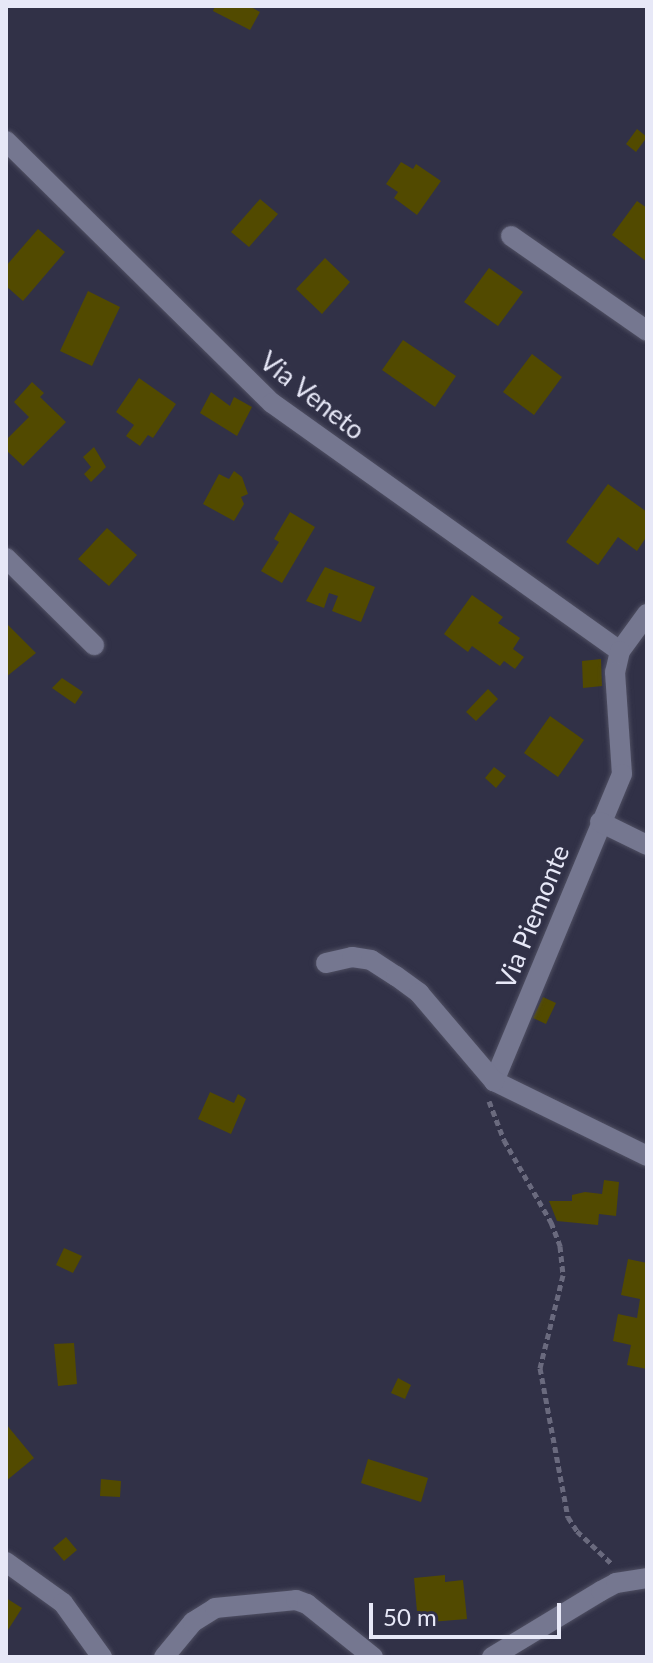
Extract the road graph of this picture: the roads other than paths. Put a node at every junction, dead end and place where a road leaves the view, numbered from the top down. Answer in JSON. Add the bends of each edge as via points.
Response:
{"nodes":[{"id":1,"x":6,"y":141,"type":"edge"},
{"id":2,"x":511,"y":236,"type":"dead end"},
{"id":3,"x":647,"y":331,"type":"edge"},
{"id":4,"x":6,"y":558,"type":"edge"},
{"id":5,"x":647,"y":614,"type":"edge"},
{"id":6,"x":94,"y":645,"type":"dead end"},
{"id":7,"x":620,"y":651,"type":"junction"},
{"id":8,"x":600,"y":822,"type":"junction"},
{"id":9,"x":647,"y":845,"type":"edge"},
{"id":10,"x":326,"y":963,"type":"dead end"},
{"id":11,"x":494,"y":1081,"type":"junction"},
{"id":12,"x":647,"y":1156,"type":"edge"},
{"id":13,"x":6,"y":1562,"type":"edge"},
{"id":14,"x":637,"y":1579,"type":"edge"},
{"id":15,"x":102,"y":1657,"type":"edge"},
{"id":16,"x":164,"y":1657,"type":"edge"},
{"id":17,"x":373,"y":1657,"type":"edge"},
{"id":18,"x":492,"y":1657,"type":"edge"}],
"edges":[{"from":1,"to":7,"type":"street","name":"Via Veneto","via":[[272,403]]},
{"from":2,"to":3,"type":"street"},
{"from":4,"to":6,"type":"street"},
{"from":5,"to":7,"type":"street"},
{"from":7,"to":8,"type":"street","name":"Via Piemonte","via":[[615,672],[622,774]]},
{"from":8,"to":9,"type":"street"},
{"from":8,"to":11,"type":"street","name":"Via Piemonte"},
{"from":10,"to":11,"type":"street","via":[[352,957],[371,960],[396,976],[419,993]]},
{"from":11,"to":12,"type":"street"},
{"from":13,"to":15,"type":"street","via":[[63,1603]]},
{"from":14,"to":18,"type":"street","via":[[601,1591]]},
{"from":16,"to":17,"type":"street","via":[[193,1622],[215,1608],[296,1600]]}]}
